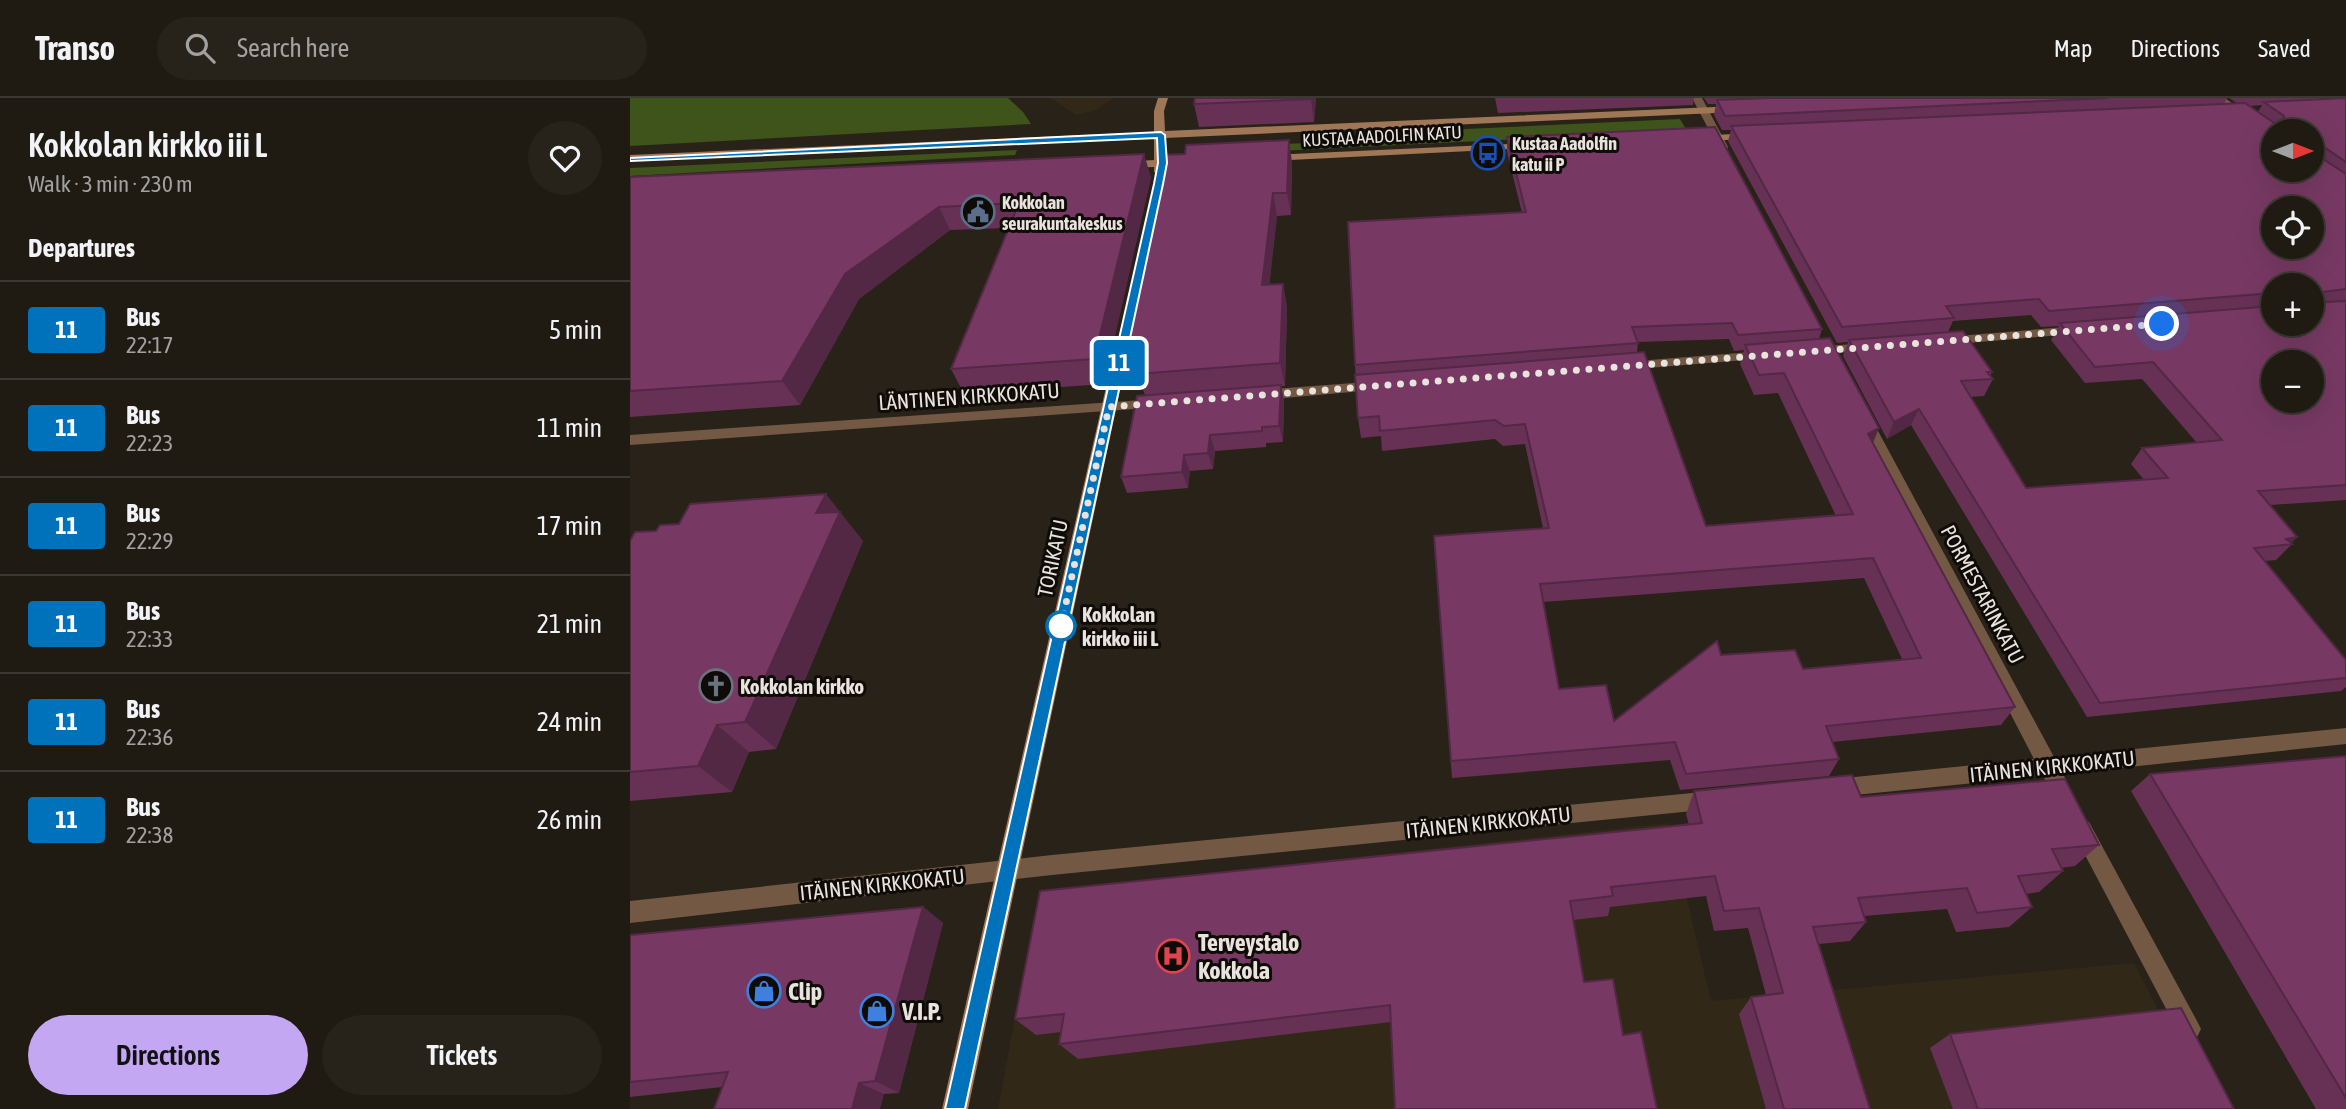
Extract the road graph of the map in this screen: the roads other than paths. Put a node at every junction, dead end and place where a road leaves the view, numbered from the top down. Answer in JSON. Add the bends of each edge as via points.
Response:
{"nodes":[{"id":1,"x":1163,"y":98,"type":"edge"},
{"id":2,"x":1697,"y":98,"type":"edge"},
{"id":3,"x":2219,"y":98,"type":"edge"},
{"id":4,"x":1745,"y":108,"type":"edge"},
{"id":5,"x":1704,"y":110,"type":"junction"},
{"id":6,"x":2239,"y":112,"type":"junction"},
{"id":7,"x":2253,"y":112,"type":"edge"},
{"id":8,"x":2212,"y":114,"type":"edge"},
{"id":9,"x":2261,"y":129,"type":"edge"},
{"id":10,"x":1161,"y":135,"type":"junction"},
{"id":11,"x":1759,"y":135,"type":"edge"},
{"id":12,"x":1718,"y":138,"type":"junction"},
{"id":13,"x":1678,"y":139,"type":"edge"},
{"id":14,"x":1544,"y":146,"type":"edge"},
{"id":15,"x":630,"y":158,"type":"edge"},
{"id":16,"x":1252,"y":159,"type":"edge"},
{"id":17,"x":1730,"y":161,"type":"edge"},
{"id":18,"x":1198,"y":162,"type":"edge"},
{"id":19,"x":1162,"y":163,"type":"junction"},
{"id":20,"x":1114,"y":165,"type":"edge"},
{"id":21,"x":1155,"y":197,"type":"edge"},
{"id":22,"x":1127,"y":326,"type":"edge"},
{"id":23,"x":2092,"y":329,"type":"edge"},
{"id":24,"x":1925,"y":342,"type":"edge"},
{"id":25,"x":1883,"y":345,"type":"edge"},
{"id":26,"x":1801,"y":352,"type":"edge"},
{"id":27,"x":1774,"y":354,"type":"edge"},
{"id":28,"x":1614,"y":367,"type":"edge"},
{"id":29,"x":1393,"y":384,"type":"edge"},
{"id":30,"x":1241,"y":397,"type":"edge"},
{"id":31,"x":1854,"y":399,"type":"edge"},
{"id":32,"x":1172,"y":402,"type":"edge"},
{"id":33,"x":1109,"y":407,"type":"junction"},
{"id":34,"x":631,"y":441,"type":"edge"},
{"id":35,"x":2346,"y":736,"type":"edge"},
{"id":36,"x":2049,"y":767,"type":"junction"},
{"id":37,"x":1814,"y":790,"type":"edge"},
{"id":38,"x":1731,"y":798,"type":"edge"},
{"id":39,"x":1007,"y":870,"type":"junction"},
{"id":40,"x":630,"y":912,"type":"edge"},
{"id":41,"x":2199,"y":1048,"type":"edge"},
{"id":42,"x":955,"y":1109,"type":"edge"}],
"edges":[{"from":1,"to":10,"type":"main road"},
{"from":2,"to":5,"type":"street"},
{"from":3,"to":6,"type":"street"},
{"from":4,"to":5,"type":"main road","name":"KUSTAA AADOLFIN KATU"},
{"from":5,"to":10,"type":"main road","name":"KUSTAA AADOLFIN KATU"},
{"from":5,"to":12,"type":"street"},
{"from":6,"to":7,"type":"main road"},
{"from":6,"to":8,"type":"main road"},
{"from":6,"to":9,"type":"street"},
{"from":10,"to":15,"type":"main road","name":"KUSTAA AADOLFIN KATU"},
{"from":10,"to":19,"type":"main road"},
{"from":11,"to":12,"type":"main road"},
{"from":12,"to":13,"type":"main road"},
{"from":12,"to":17,"type":"street"},
{"from":14,"to":16,"type":"main road","name":"KUSTAA AADOLFIN KATU"},
{"from":18,"to":19,"type":"main road"},
{"from":19,"to":20,"type":"main road"},
{"from":19,"to":21,"type":"main road"},
{"from":22,"to":33,"type":"main road","name":"TORIKATU"},
{"from":23,"to":24,"type":"street"},
{"from":25,"to":26,"type":"street"},
{"from":27,"to":28,"type":"street"},
{"from":29,"to":30,"type":"street"},
{"from":31,"to":36,"type":"street","name":"PORMESTARINKATU"},
{"from":32,"to":33,"type":"street","name":"LÄNTINEN KIRKKOKATU"},
{"from":33,"to":34,"type":"street","name":"LÄNTINEN KIRKKOKATU"},
{"from":33,"to":39,"type":"main road","name":"TORIKATU"},
{"from":35,"to":36,"type":"street","name":"ITÄINEN KIRKKOKATU"},
{"from":36,"to":37,"type":"street","name":"ITÄINEN KIRKKOKATU"},
{"from":36,"to":41,"type":"street","name":"PORMESTARINKATU"},
{"from":38,"to":39,"type":"street","name":"ITÄINEN KIRKKOKATU"},
{"from":39,"to":40,"type":"street","name":"ITÄINEN KIRKKOKATU"},
{"from":39,"to":42,"type":"main road","name":"TORIKATU"}]}
